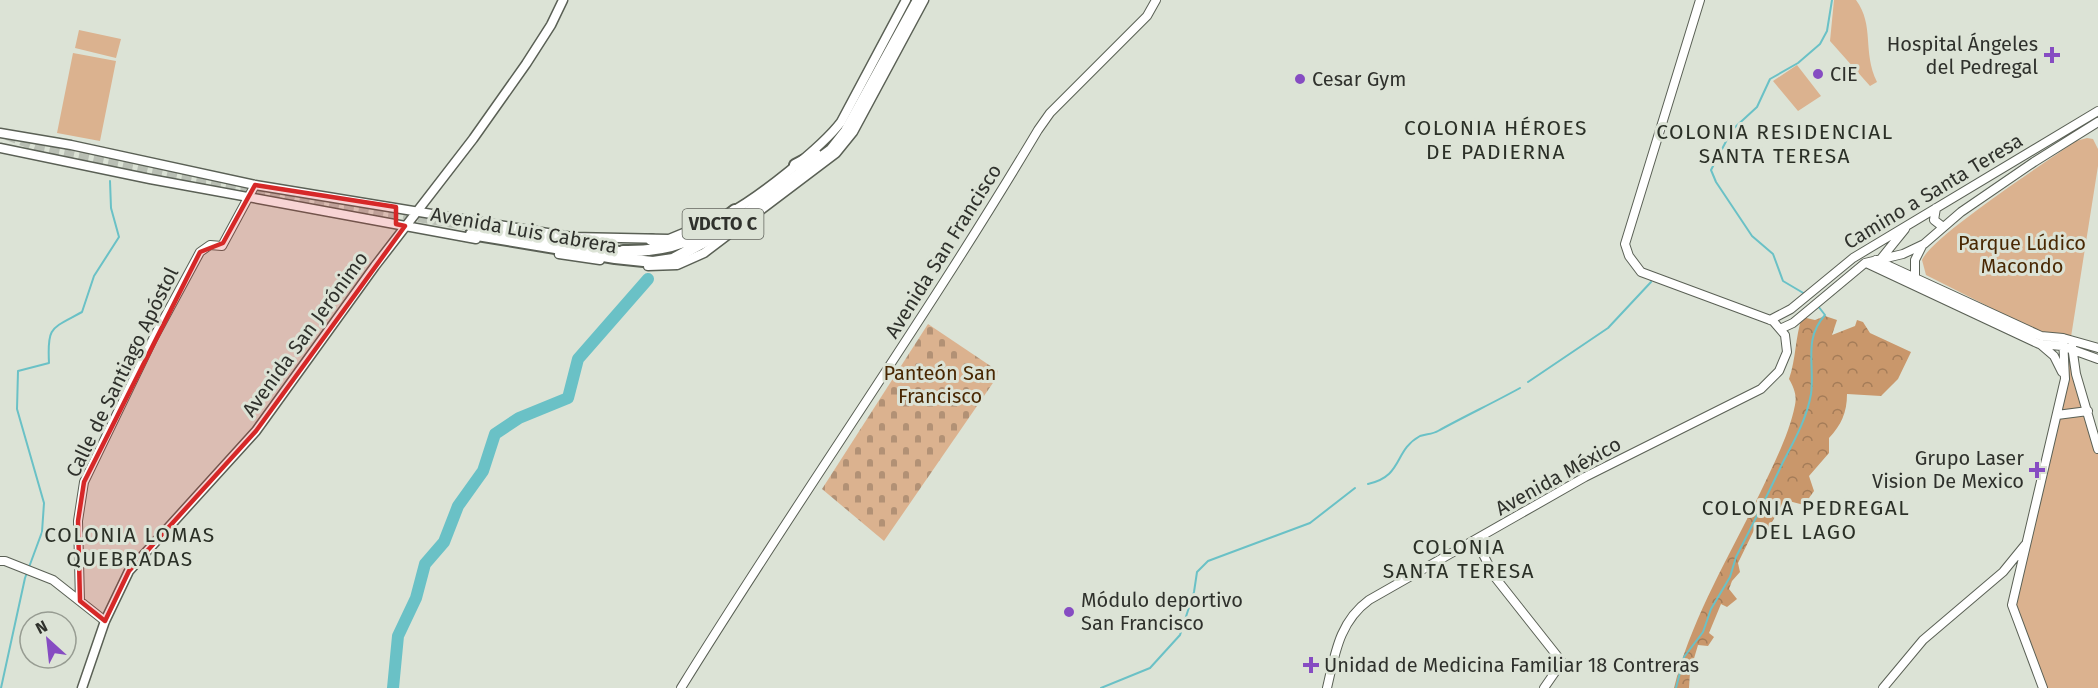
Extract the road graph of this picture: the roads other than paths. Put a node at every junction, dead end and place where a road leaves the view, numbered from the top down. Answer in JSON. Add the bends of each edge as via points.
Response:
{"nodes":[{"id":1,"x":563,"y":0,"type":"edge"},
{"id":2,"x":908,"y":0,"type":"edge"},
{"id":3,"x":918,"y":0,"type":"edge"},
{"id":4,"x":924,"y":0,"type":"edge"},
{"id":5,"x":1156,"y":0,"type":"edge"},
{"id":6,"x":1700,"y":0,"type":"edge"},
{"id":7,"x":2098,"y":111,"type":"edge"},
{"id":8,"x":2098,"y":122,"type":"edge"},
{"id":9,"x":843,"y":130,"type":"junction"},
{"id":10,"x":0,"y":133,"type":"edge"},
{"id":11,"x":0,"y":147,"type":"edge"},
{"id":12,"x":818,"y":156,"type":"junction"},
{"id":13,"x":795,"y":165,"type":"junction"},
{"id":14,"x":808,"y":172,"type":"junction"},
{"id":15,"x":255,"y":185,"type":"junction"},
{"id":16,"x":248,"y":198,"type":"junction"},
{"id":17,"x":396,"y":207,"type":"junction"},
{"id":18,"x":1936,"y":208,"type":"junction"},
{"id":19,"x":735,"y":210,"type":"junction"},
{"id":20,"x":416,"y":211,"type":"junction"},
{"id":21,"x":449,"y":217,"type":"junction"},
{"id":22,"x":754,"y":217,"type":"joint"},
{"id":23,"x":719,"y":218,"type":"junction"},
{"id":24,"x":391,"y":223,"type":"junction"},
{"id":25,"x":1910,"y":224,"type":"junction"},
{"id":26,"x":405,"y":226,"type":"junction"},
{"id":27,"x":1943,"y":227,"type":"junction"},
{"id":28,"x":446,"y":233,"type":"junction"},
{"id":29,"x":651,"y":240,"type":"junction"},
{"id":30,"x":664,"y":244,"type":"junction"},
{"id":31,"x":1924,"y":244,"type":"junction"},
{"id":32,"x":615,"y":250,"type":"junction"},
{"id":33,"x":636,"y":251,"type":"junction"},
{"id":34,"x":1861,"y":253,"type":"junction"},
{"id":35,"x":1903,"y":254,"type":"junction"},
{"id":36,"x":1853,"y":258,"type":"junction"},
{"id":37,"x":693,"y":260,"type":"junction"},
{"id":38,"x":653,"y":262,"type":"junction"},
{"id":39,"x":1865,"y":263,"type":"junction"},
{"id":40,"x":1878,"y":263,"type":"junction"},
{"id":41,"x":1888,"y":270,"type":"junction"},
{"id":42,"x":1915,"y":279,"type":"junction"},
{"id":43,"x":1791,"y":309,"type":"junction"},
{"id":44,"x":1768,"y":320,"type":"junction"},
{"id":45,"x":1780,"y":329,"type":"junction"},
{"id":46,"x":2072,"y":340,"type":"junction"},
{"id":47,"x":2063,"y":342,"type":"junction"},
{"id":48,"x":2039,"y":344,"type":"junction"},
{"id":49,"x":2098,"y":348,"type":"edge"},
{"id":50,"x":2072,"y":350,"type":"junction"},
{"id":51,"x":2098,"y":359,"type":"edge"},
{"id":52,"x":2063,"y":361,"type":"junction"},
{"id":53,"x":2074,"y":362,"type":"junction"},
{"id":54,"x":2065,"y":379,"type":"junction"},
{"id":55,"x":2088,"y":411,"type":"junction"},
{"id":56,"x":2057,"y":416,"type":"junction"},
{"id":57,"x":2098,"y":449,"type":"edge"},
{"id":58,"x":1476,"y":540,"type":"junction"},
{"id":59,"x":2027,"y":543,"type":"junction"},
{"id":60,"x":0,"y":561,"type":"edge"},
{"id":61,"x":80,"y":601,"type":"junction"},
{"id":62,"x":105,"y":621,"type":"junction"},
{"id":63,"x":82,"y":688,"type":"edge"},
{"id":64,"x":681,"y":688,"type":"edge"},
{"id":65,"x":1327,"y":688,"type":"edge"},
{"id":66,"x":1544,"y":688,"type":"edge"},
{"id":67,"x":1883,"y":688,"type":"edge"},
{"id":68,"x":2043,"y":688,"type":"edge"}],
"edges":[{"from":1,"to":20,"type":"main road","name":"Avenida San Jerónimo","via":[[526,64]]},
{"from":2,"to":9,"type":"highway","number":"VDCTO C"},
{"from":2,"to":13,"type":"main road","name":"Avenida Luis Cabrera","via":[[841,122]]},
{"from":3,"to":9,"type":"highway","number":"VDCTO C"},
{"from":4,"to":14,"type":"main road","via":[[853,132],[836,153]]},
{"from":5,"to":64,"type":"street","name":"Avenida San Francisco","via":[[1147,16],[1050,113],[1038,130],[945,283]]},
{"from":6,"to":44,"type":"street","via":[[1625,244],[1641,272]]},
{"from":7,"to":18,"type":"street","name":"Camino a Santa Teresa"},
{"from":8,"to":27,"type":"street","name":"Camino a Santa Teresa"},
{"from":9,"to":12,"type":"highway","number":"VDCTO C"},
{"from":10,"to":15,"type":"main road","name":"Avenida Luis Cabrera"},
{"from":11,"to":16,"type":"main road","name":"Avenida Luis Cabrera"},
{"from":12,"to":13,"type":"highway"},
{"from":12,"to":14,"type":"highway"},
{"from":12,"to":32,"type":"highway","number":"VDCTO C","via":[[714,231],[680,250],[654,256]]},
{"from":12,"to":38,"type":"highway","number":"VDCTO C","via":[[704,244],[673,259]]},
{"from":13,"to":19,"type":"main road","name":"Avenida Luis Cabrera"},
{"from":14,"to":22,"type":"highway"},
{"from":15,"to":16,"type":"street","name":"Calle de Santiago Apóstol"},
{"from":15,"to":17,"type":"main road","name":"Avenida Luis Cabrera"},
{"from":16,"to":24,"type":"main road","name":"Avenida Luis Cabrera"},
{"from":16,"to":61,"type":"street","name":"Calle de Santiago Apóstol","via":[[222,246],[210,245],[200,252],[84,482],[78,520]]},
{"from":17,"to":20,"type":"main road","name":"Avenida Luis Cabrera"},
{"from":17,"to":24,"type":"main road"},
{"from":18,"to":25,"type":"street","name":"Camino a Santa Teresa"},
{"from":18,"to":27,"type":"street","via":[[1934,220]]},
{"from":19,"to":23,"type":"main road","name":"Avenida Luis Cabrera"},
{"from":19,"to":33,"type":"highway","via":[[680,245]]},
{"from":20,"to":21,"type":"main road","name":"Avenida Luis Cabrera"},
{"from":20,"to":26,"type":"main road","name":"Avenida San Jerónimo"},
{"from":21,"to":28,"type":"main road"},
{"from":21,"to":29,"type":"main road","name":"Avenida Luis Cabrera","via":[[572,237]]},
{"from":22,"to":37,"type":"main road","name":"Avenida Luis Cabrera"},
{"from":23,"to":29,"type":"main road","name":"Avenida Luis Cabrera","via":[[684,235]]},
{"from":23,"to":30,"type":"highway","via":[[708,227]]},
{"from":24,"to":26,"type":"main road","name":"Avenida Luis Cabrera"},
{"from":25,"to":34,"type":"street","name":"Camino a Santa Teresa"},
{"from":25,"to":40,"type":"street"},
{"from":26,"to":28,"type":"main road","name":"Avenida Luis Cabrera"},
{"from":26,"to":62,"type":"main road","name":"Avenida San Jerónimo","via":[[256,431],[129,571]]},
{"from":27,"to":31,"type":"street","name":"Camino a Santa Teresa"},
{"from":28,"to":37,"type":"main road","name":"Avenida Luis Cabrera","via":[[634,265],[665,267]]},
{"from":29,"to":30,"type":"highway"},
{"from":30,"to":33,"type":"highway"},
{"from":31,"to":35,"type":"street","name":"Camino a Santa Teresa"},
{"from":31,"to":42,"type":"street","via":[[1915,260]]},
{"from":32,"to":33,"type":"highway"},
{"from":32,"to":38,"type":"highway","number":"VDCTO C","via":[[471,230]]},
{"from":34,"to":36,"type":"street","name":"Camino a Santa Teresa"},
{"from":34,"to":40,"type":"street"},
{"from":35,"to":40,"type":"street","name":"Camino a Santa Teresa"},
{"from":35,"to":41,"type":"street"},
{"from":36,"to":39,"type":"street"},
{"from":36,"to":43,"type":"street","name":"Camino a Santa Teresa"},
{"from":37,"to":38,"type":"highway"},
{"from":39,"to":40,"type":"street"},
{"from":39,"to":45,"type":"street","name":"Camino a Santa Teresa","via":[[1799,319]]},
{"from":40,"to":41,"type":"street"},
{"from":41,"to":42,"type":"street"},
{"from":41,"to":48,"type":"street"},
{"from":42,"to":47,"type":"street","via":[[2041,336]]},
{"from":43,"to":44,"type":"street","name":"Camino a Santa Teresa"},
{"from":43,"to":45,"type":"street","name":"Camino a Santa Teresa"},
{"from":44,"to":45,"type":"street"},
{"from":45,"to":58,"type":"street","name":"Avenida México","via":[[1786,339],[1785,359],[1761,389],[1585,477]]},
{"from":46,"to":47,"type":"street"},
{"from":46,"to":49,"type":"street"},
{"from":46,"to":50,"type":"street"},
{"from":47,"to":48,"type":"street"},
{"from":47,"to":50,"type":"street"},
{"from":47,"to":52,"type":"street"},
{"from":48,"to":54,"type":"street","via":[[2054,356]]},
{"from":50,"to":51,"type":"street"},
{"from":50,"to":53,"type":"street"},
{"from":52,"to":53,"type":"street"},
{"from":52,"to":54,"type":"street"},
{"from":53,"to":55,"type":"street"},
{"from":54,"to":56,"type":"street"},
{"from":55,"to":56,"type":"street"},
{"from":55,"to":57,"type":"street"},
{"from":56,"to":59,"type":"street"},
{"from":58,"to":65,"type":"street","name":"Avenida México","via":[[1357,609],[1341,632]]},
{"from":58,"to":66,"type":"street","via":[[1494,576],[1562,662]]},
{"from":59,"to":67,"type":"street","via":[[2003,572],[1923,640]]},
{"from":59,"to":68,"type":"street","via":[[2012,604]]},
{"from":60,"to":61,"type":"street","via":[[53,580]]},
{"from":61,"to":62,"type":"street"},
{"from":62,"to":63,"type":"main road","name":"Avenida San Jerónimo"}]}
